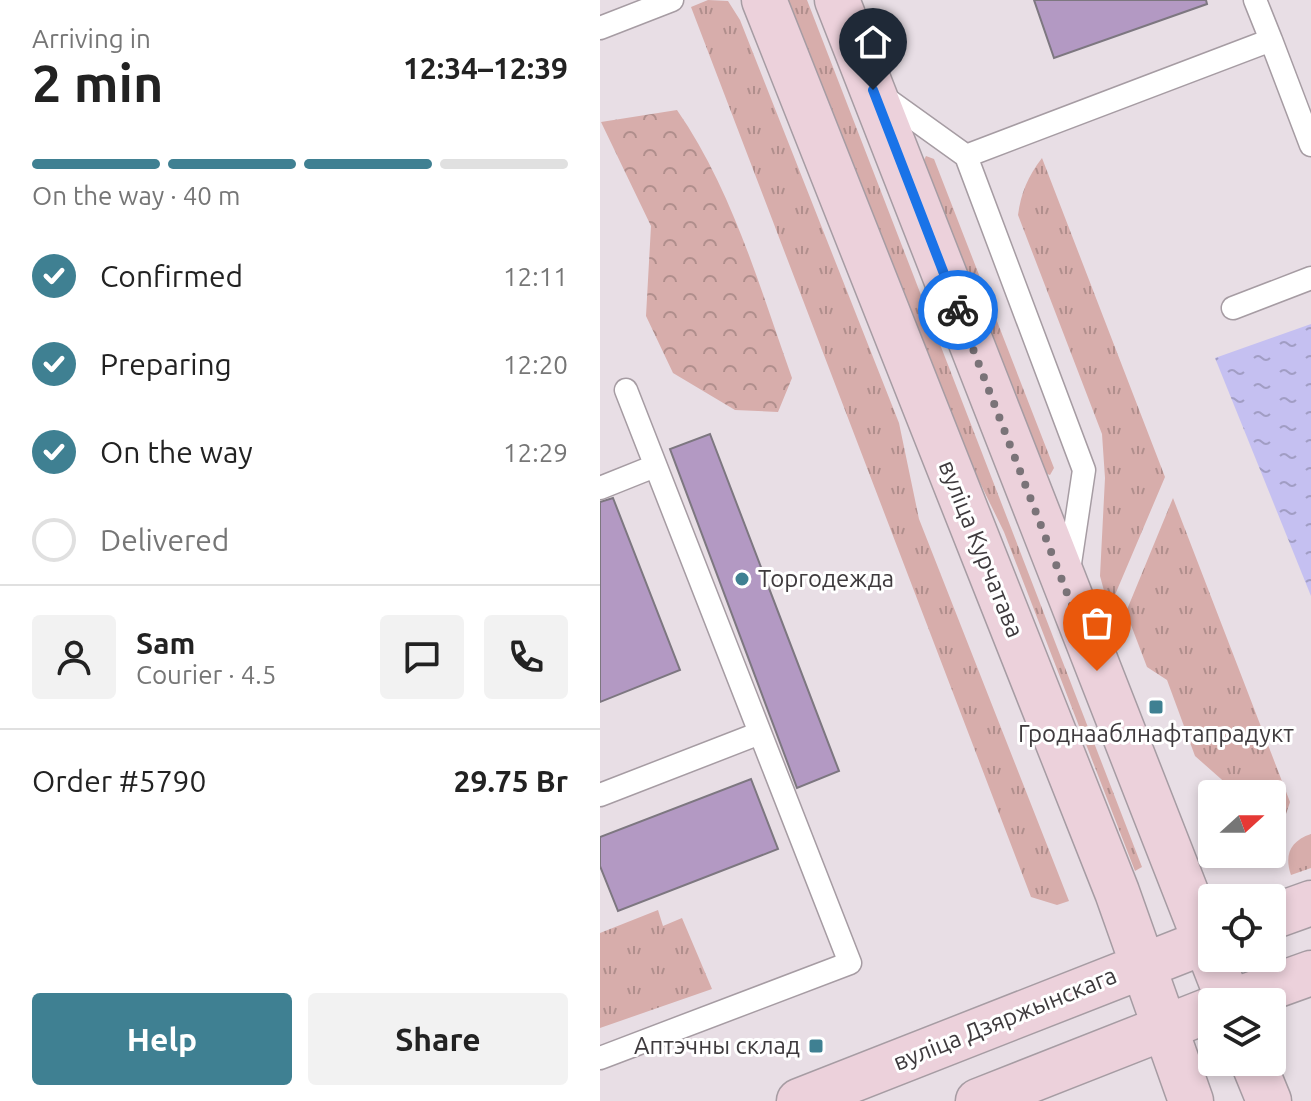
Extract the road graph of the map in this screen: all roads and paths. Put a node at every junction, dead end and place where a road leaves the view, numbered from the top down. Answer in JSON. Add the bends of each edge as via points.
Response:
{"nodes":[{"id":1,"x":672,"y":0,"type":"edge"},
{"id":2,"x":764,"y":0,"type":"edge"},
{"id":3,"x":837,"y":0,"type":"edge"},
{"id":4,"x":1255,"y":0,"type":"edge"},
{"id":5,"x":600,"y":28,"type":"edge"},
{"id":6,"x":1271,"y":40,"type":"junction"},
{"id":7,"x":873,"y":90,"type":"junction"},
{"id":8,"x":1311,"y":145,"type":"edge"},
{"id":9,"x":966,"y":156,"type":"junction"},
{"id":10,"x":1311,"y":278,"type":"edge"},
{"id":11,"x":1233,"y":308,"type":"dead end"},
{"id":12,"x":626,"y":390,"type":"dead end"},
{"id":13,"x":655,"y":466,"type":"junction"},
{"id":14,"x":600,"y":488,"type":"edge"},
{"id":15,"x":1066,"y":591,"type":"junction"},
{"id":16,"x":760,"y":733,"type":"junction"},
{"id":17,"x":600,"y":795,"type":"edge"},
{"id":18,"x":1311,"y":903,"type":"edge"},
{"id":19,"x":1286,"y":912,"type":"edge"},
{"id":20,"x":1198,"y":913,"type":"edge"},
{"id":21,"x":1198,"y":944,"type":"edge"},
{"id":22,"x":1142,"y":965,"type":"junction"},
{"id":23,"x":1311,"y":973,"type":"edge"},
{"id":24,"x":1269,"y":988,"type":"edge"},
{"id":25,"x":1198,"y":1014,"type":"edge"},
{"id":26,"x":1164,"y":1027,"type":"junction"},
{"id":27,"x":600,"y":1058,"type":"edge"},
{"id":28,"x":1259,"y":1076,"type":"edge"},
{"id":29,"x":799,"y":1101,"type":"edge"},
{"id":30,"x":978,"y":1101,"type":"edge"},
{"id":31,"x":1191,"y":1101,"type":"edge"},
{"id":32,"x":1269,"y":1101,"type":"edge"}],
"edges":[{"from":1,"to":5,"type":"lane"},
{"from":2,"to":22,"type":"main road","name":"вуліца Курчатава"},
{"from":3,"to":7,"type":"main road"},
{"from":4,"to":6,"type":"lane"},
{"from":6,"to":8,"type":"lane"},
{"from":6,"to":9,"type":"lane"},
{"from":7,"to":9,"type":"lane"},
{"from":7,"to":15,"type":"main road"},
{"from":9,"to":15,"type":"lane","via":[[1084,470]]},
{"from":10,"to":11,"type":"lane"},
{"from":12,"to":13,"type":"lane"},
{"from":13,"to":14,"type":"lane"},
{"from":13,"to":16,"type":"lane"},
{"from":15,"to":20,"type":"main road"},
{"from":16,"to":17,"type":"lane"},
{"from":16,"to":27,"type":"lane","via":[[850,963]]},
{"from":18,"to":19,"type":"main road"},
{"from":21,"to":22,"type":"main road","name":"вуліца Дзяржынскага"},
{"from":22,"to":26,"type":"main road","name":"вуліца Курчатава"},
{"from":22,"to":29,"type":"main road","name":"вуліца Дзяржынскага"},
{"from":23,"to":24,"type":"main road"},
{"from":25,"to":26,"type":"main road"},
{"from":26,"to":30,"type":"main road"},
{"from":26,"to":31,"type":"main road","name":"вуліца Курчатава"},
{"from":28,"to":32,"type":"main road"}]}
